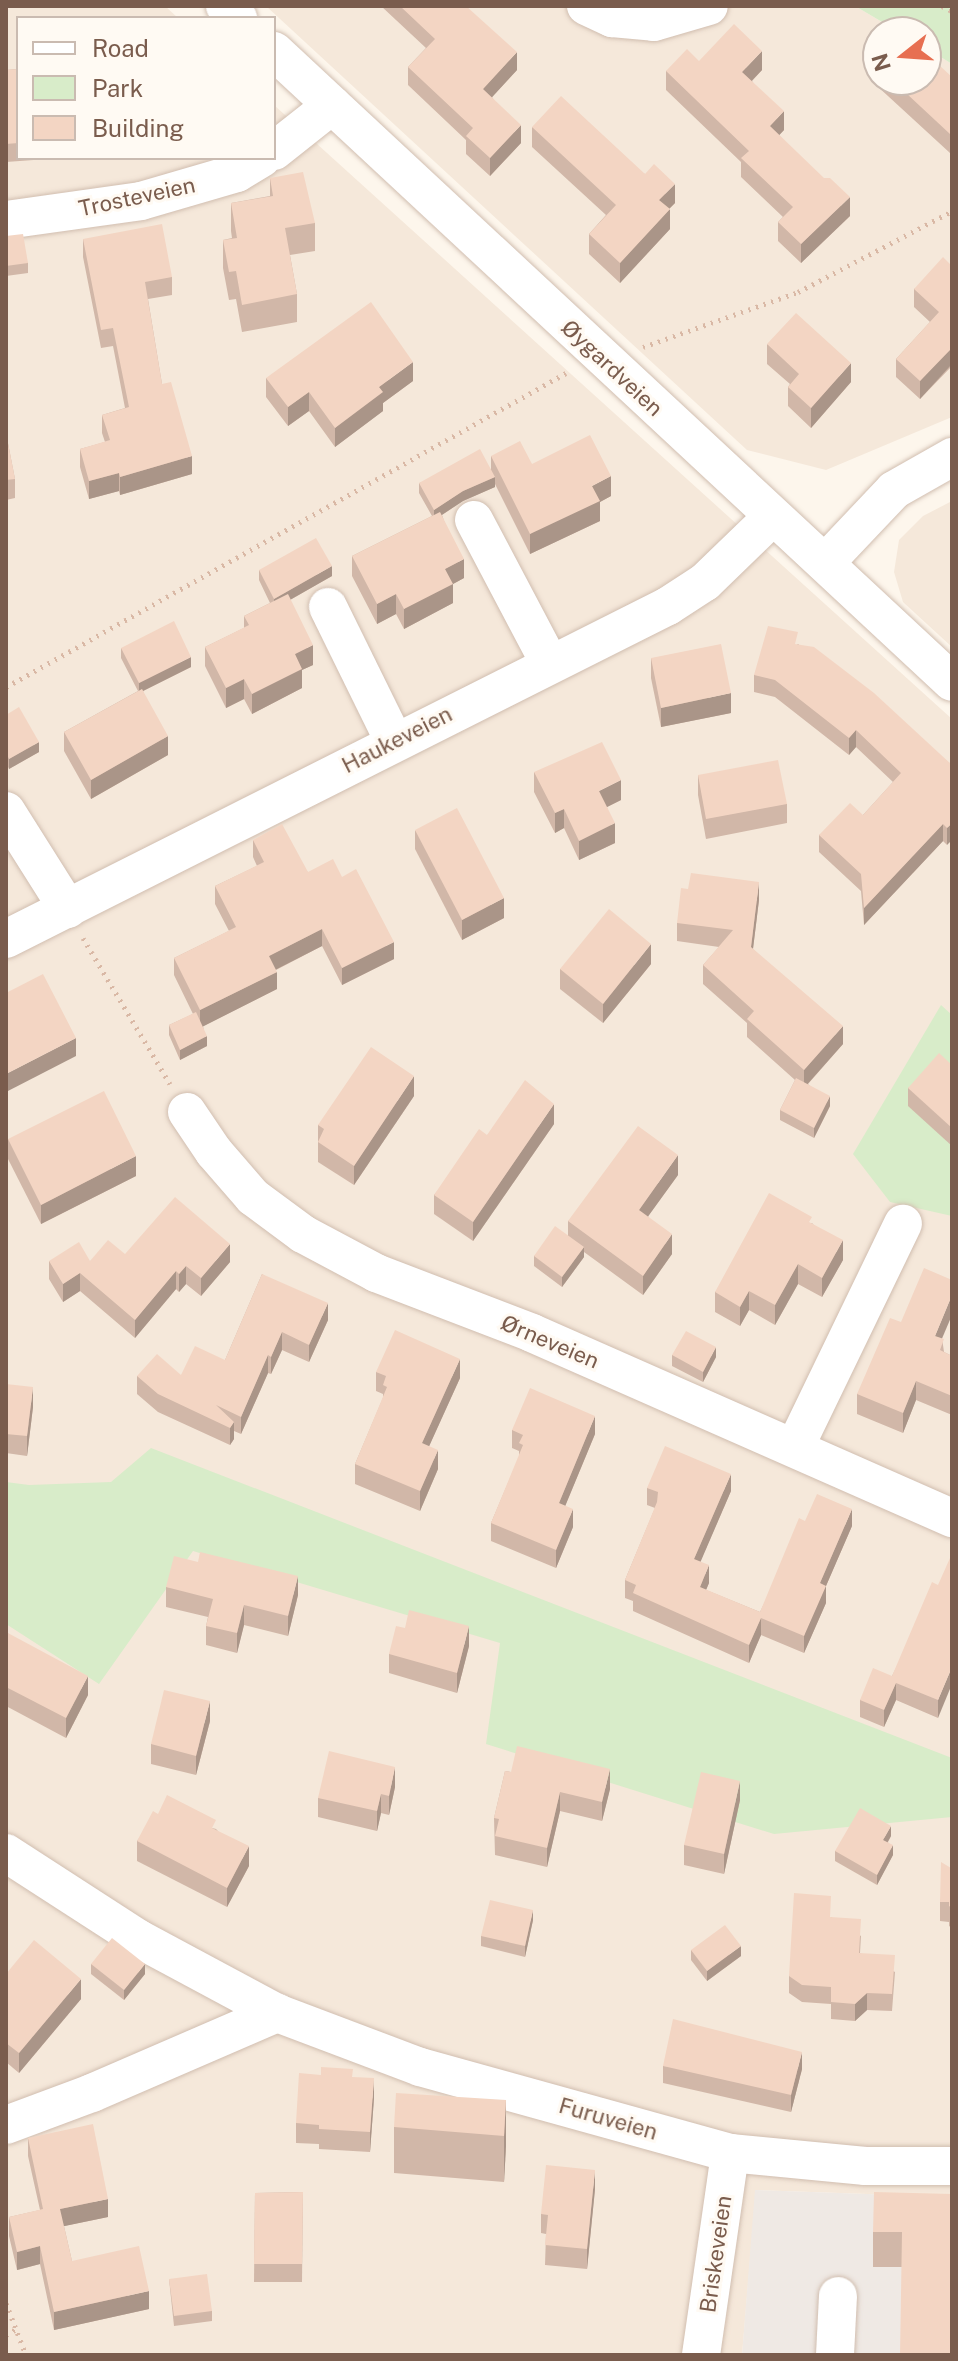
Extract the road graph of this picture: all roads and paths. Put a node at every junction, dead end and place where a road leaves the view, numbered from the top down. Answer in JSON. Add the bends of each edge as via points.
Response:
{"nodes":[{"id":1,"x":586,"y":6,"type":"edge"},
{"id":2,"x":709,"y":6,"type":"edge"},
{"id":3,"x":942,"y":6,"type":"edge"},
{"id":4,"x":952,"y":11,"type":"edge"},
{"id":5,"x":276,"y":53,"type":"edge"},
{"id":6,"x":332,"y":105,"type":"junction"},
{"id":7,"x":276,"y":149,"type":"edge"},
{"id":8,"x":259,"y":160,"type":"edge"},
{"id":9,"x":952,"y":211,"type":"edge"},
{"id":10,"x":6,"y":220,"type":"edge"},
{"id":11,"x":597,"y":355,"type":"junction"},
{"id":12,"x":952,"y":457,"type":"edge"},
{"id":13,"x":772,"y":517,"type":"junction"},
{"id":14,"x":474,"y":520,"type":"dead end"},
{"id":15,"x":825,"y":563,"type":"junction"},
{"id":16,"x":328,"y":607,"type":"dead end"},
{"id":17,"x":550,"y":664,"type":"junction"},
{"id":18,"x":952,"y":682,"type":"edge"},
{"id":19,"x":6,"y":687,"type":"edge"},
{"id":20,"x":394,"y":741,"type":"junction"},
{"id":21,"x":6,"y":811,"type":"edge"},
{"id":22,"x":68,"y":909,"type":"junction"},
{"id":23,"x":6,"y":939,"type":"edge"},
{"id":24,"x":187,"y":1112,"type":"joint"},
{"id":25,"x":903,"y":1224,"type":"dead end"},
{"id":26,"x":795,"y":1447,"type":"junction"},
{"id":27,"x":952,"y":1518,"type":"edge"},
{"id":28,"x":6,"y":1853,"type":"edge"},
{"id":29,"x":277,"y":2013,"type":"junction"},
{"id":30,"x":6,"y":2125,"type":"edge"},
{"id":31,"x":730,"y":2153,"type":"junction"},
{"id":32,"x":952,"y":2166,"type":"edge"},
{"id":33,"x":838,"y":2296,"type":"dead end"},
{"id":34,"x":6,"y":2303,"type":"edge"},
{"id":35,"x":16,"y":2329,"type":"junction"},
{"id":36,"x":6,"y":2335,"type":"edge"},
{"id":37,"x":26,"y":2355,"type":"edge"},
{"id":38,"x":701,"y":2355,"type":"edge"},
{"id":39,"x":835,"y":2355,"type":"edge"}],
"edges":[{"from":1,"to":2,"type":"street","via":[[612,18],[654,22]]},
{"from":3,"to":4,"type":"path"},
{"from":5,"to":6,"type":"street","name":"Øygardveien"},
{"from":6,"to":7,"type":"street"},
{"from":6,"to":11,"type":"street","name":"Øygardveien"},
{"from":8,"to":10,"type":"street","name":"Trosteveien","via":[[237,173],[141,201]]},
{"from":9,"to":11,"type":"path","via":[[798,292],[642,348]]},
{"from":11,"to":13,"type":"street","name":"Øygardveien"},
{"from":11,"to":19,"type":"path"},
{"from":12,"to":15,"type":"street","via":[[894,490]]},
{"from":13,"to":15,"type":"street","name":"Øygardveien"},
{"from":13,"to":17,"type":"street","name":"Haukeveien","via":[[705,582]]},
{"from":14,"to":17,"type":"street"},
{"from":15,"to":18,"type":"street","name":"Øygardveien"},
{"from":16,"to":20,"type":"street"},
{"from":17,"to":20,"type":"street","name":"Haukeveien"},
{"from":20,"to":22,"type":"street","name":"Haukeveien"},
{"from":21,"to":22,"type":"street"},
{"from":22,"to":23,"type":"street","name":"Haukeveien"},
{"from":22,"to":24,"type":"path"},
{"from":24,"to":26,"type":"street","name":"Ørneveien","via":[[253,1197],[303,1234],[376,1273],[532,1333]]},
{"from":25,"to":26,"type":"street"},
{"from":26,"to":27,"type":"street","name":"Ørneveien"},
{"from":28,"to":29,"type":"street","name":"Furuveien","via":[[139,1939]]},
{"from":29,"to":30,"type":"street"},
{"from":29,"to":31,"type":"street","name":"Furuveien","via":[[420,2067]]},
{"from":31,"to":32,"type":"street","name":"Furuveien","via":[[865,2166]]},
{"from":31,"to":38,"type":"street","name":"Briskeveien"},
{"from":33,"to":39,"type":"street"},
{"from":34,"to":35,"type":"path"},
{"from":35,"to":36,"type":"path"},
{"from":35,"to":37,"type":"path"}]}
